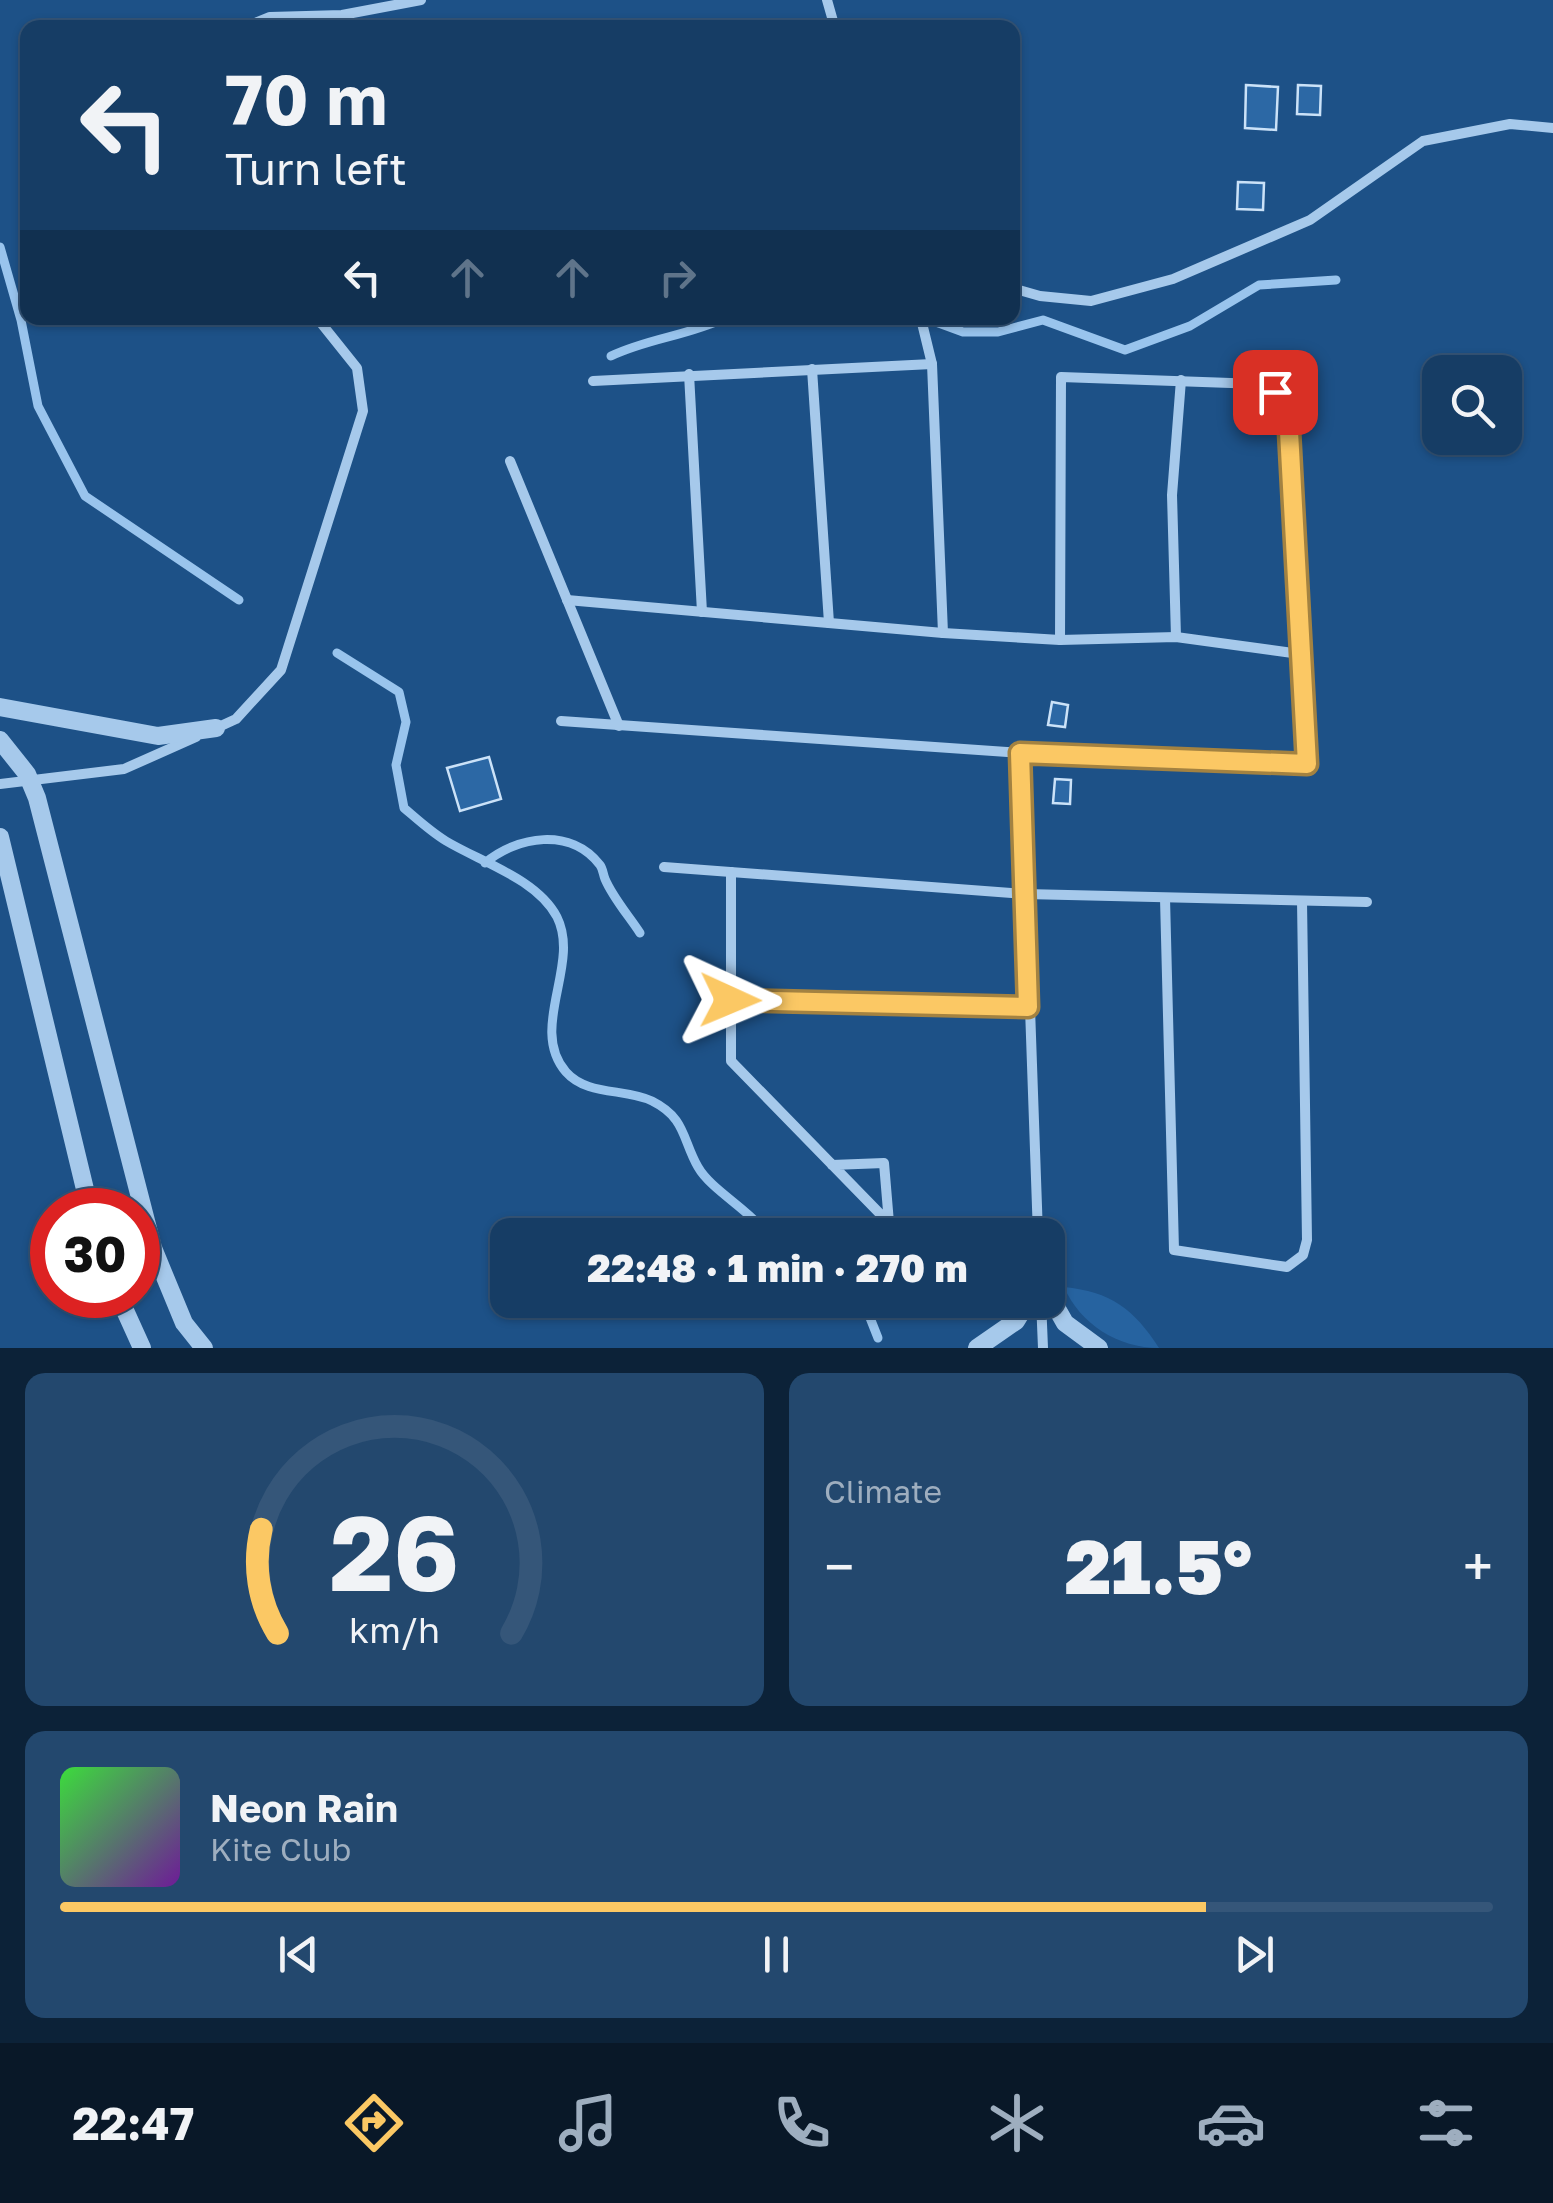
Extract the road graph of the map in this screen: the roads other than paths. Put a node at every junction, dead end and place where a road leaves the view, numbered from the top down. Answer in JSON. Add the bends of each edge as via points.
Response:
{"nodes":[{"id":1,"x":421,"y":0,"type":"edge"},
{"id":2,"x":263,"y":20,"type":"edge"},
{"id":3,"x":1553,"y":128,"type":"edge"},
{"id":4,"x":1020,"y":290,"type":"edge"},
{"id":5,"x":322,"y":325,"type":"edge"},
{"id":6,"x":922,"y":325,"type":"edge"},
{"id":7,"x":932,"y":364,"type":"junction"},
{"id":8,"x":812,"y":369,"type":"junction"},
{"id":9,"x":690,"y":374,"type":"junction"},
{"id":10,"x":1181,"y":380,"type":"junction"},
{"id":11,"x":593,"y":381,"type":"dead end"},
{"id":12,"x":510,"y":461,"type":"dead end"},
{"id":13,"x":567,"y":600,"type":"junction"},
{"id":14,"x":702,"y":612,"type":"junction"},
{"id":15,"x":829,"y":623,"type":"junction"},
{"id":16,"x":943,"y":633,"type":"junction"},
{"id":17,"x":1176,"y":636,"type":"junction"},
{"id":18,"x":1060,"y":640,"type":"junction"},
{"id":19,"x":1300,"y":654,"type":"junction"},
{"id":20,"x":0,"y":707,"type":"edge"},
{"id":21,"x":560,"y":721,"type":"dead end"},
{"id":22,"x":619,"y":726,"type":"junction"},
{"id":23,"x":216,"y":728,"type":"junction"},
{"id":24,"x":0,"y":740,"type":"edge"},
{"id":25,"x":1020,"y":753,"type":"junction"},
{"id":26,"x":30,"y":779,"type":"junction"},
{"id":27,"x":0,"y":784,"type":"edge"},
{"id":28,"x":0,"y":837,"type":"edge"},
{"id":29,"x":664,"y":867,"type":"dead end"},
{"id":30,"x":732,"y":872,"type":"junction"},
{"id":31,"x":1025,"y":894,"type":"junction"},
{"id":32,"x":1165,"y":898,"type":"junction"},
{"id":33,"x":1302,"y":901,"type":"junction"},
{"id":34,"x":1367,"y":902,"type":"dead end"},
{"id":35,"x":730,"y":1000,"type":"junction"},
{"id":36,"x":1028,"y":1007,"type":"junction"},
{"id":37,"x":832,"y":1165,"type":"junction"},
{"id":38,"x":85,"y":1188,"type":"edge"},
{"id":39,"x":1037,"y":1218,"type":"edge"},
{"id":40,"x":128,"y":1318,"type":"edge"},
{"id":41,"x":1018,"y":1318,"type":"edge"},
{"id":42,"x":1042,"y":1318,"type":"edge"},
{"id":43,"x":1062,"y":1318,"type":"edge"},
{"id":44,"x":142,"y":1348,"type":"edge"},
{"id":45,"x":204,"y":1348,"type":"edge"},
{"id":46,"x":976,"y":1348,"type":"edge"},
{"id":47,"x":1043,"y":1348,"type":"edge"},
{"id":48,"x":1099,"y":1348,"type":"edge"}],
"edges":[{"from":1,"to":2,"type":"street"},
{"from":3,"to":4,"type":"street","via":[[1510,124],[1423,141],[1310,220],[1173,278],[1091,302]]},
{"from":5,"to":23,"type":"street","via":[[357,368],[363,411],[282,670],[236,719]]},
{"from":6,"to":7,"type":"street"},
{"from":7,"to":8,"type":"street"},
{"from":7,"to":16,"type":"street"},
{"from":8,"to":9,"type":"street"},
{"from":8,"to":15,"type":"street"},
{"from":9,"to":11,"type":"street"},
{"from":9,"to":14,"type":"street"},
{"from":10,"to":17,"type":"street","via":[[1172,496]]},
{"from":10,"to":18,"type":"street","via":[[1062,378]]},
{"from":10,"to":19,"type":"street","via":[[1259,384],[1275,392],[1288,413]]},
{"from":12,"to":13,"type":"street"},
{"from":13,"to":14,"type":"street"},
{"from":13,"to":22,"type":"street"},
{"from":14,"to":15,"type":"street"},
{"from":15,"to":16,"type":"street"},
{"from":16,"to":18,"type":"street"},
{"from":17,"to":18,"type":"street"},
{"from":17,"to":19,"type":"street"},
{"from":19,"to":25,"type":"street","via":[[1307,764]]},
{"from":20,"to":23,"type":"street","via":[[158,736]]},
{"from":21,"to":22,"type":"street"},
{"from":22,"to":25,"type":"street"},
{"from":23,"to":26,"type":"street","via":[[124,769]]},
{"from":24,"to":26,"type":"street"},
{"from":25,"to":31,"type":"street"},
{"from":26,"to":27,"type":"street"},
{"from":26,"to":45,"type":"street","via":[[153,1248],[184,1323]]},
{"from":28,"to":38,"type":"street"},
{"from":29,"to":30,"type":"street"},
{"from":30,"to":31,"type":"street"},
{"from":30,"to":35,"type":"street"},
{"from":31,"to":32,"type":"street"},
{"from":31,"to":36,"type":"street"},
{"from":32,"to":33,"type":"street"},
{"from":32,"to":33,"type":"street","via":[[1174,1250],[1288,1268],[1303,1255],[1307,1240]]},
{"from":33,"to":34,"type":"street"},
{"from":35,"to":36,"type":"street"},
{"from":35,"to":37,"type":"street","via":[[731,1060]]},
{"from":36,"to":39,"type":"street"},
{"from":37,"to":37,"type":"street","via":[[866,1200],[889,1223],[884,1163]]},
{"from":40,"to":44,"type":"street"},
{"from":41,"to":46,"type":"street"},
{"from":42,"to":47,"type":"street"},
{"from":43,"to":48,"type":"street"}]}
